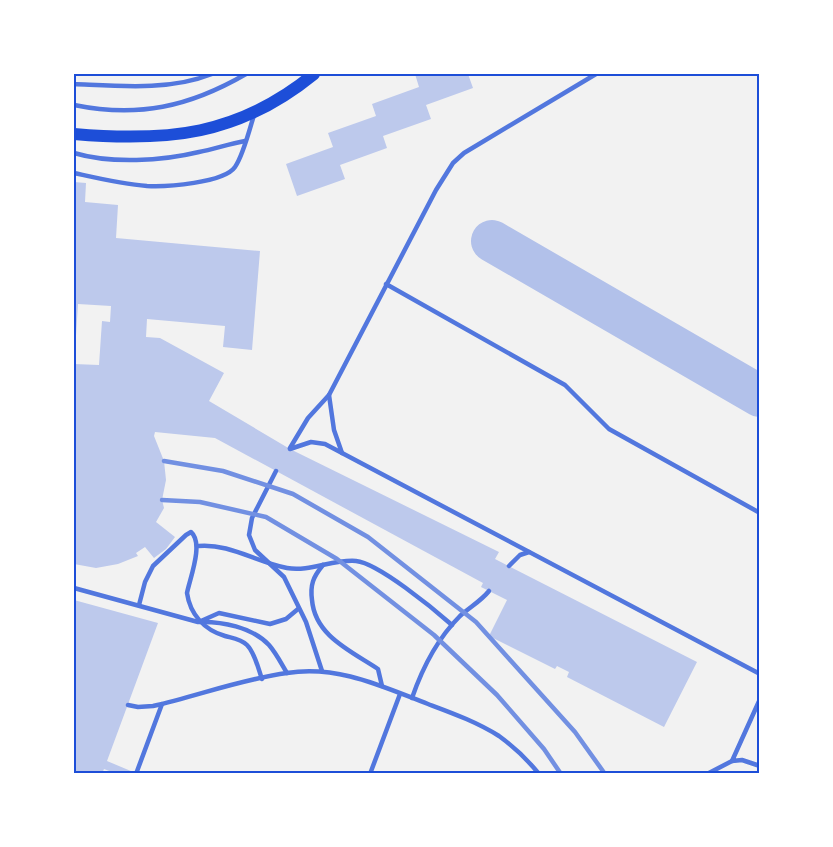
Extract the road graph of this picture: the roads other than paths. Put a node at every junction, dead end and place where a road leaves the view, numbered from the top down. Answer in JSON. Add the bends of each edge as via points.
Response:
{"nodes":[{"id":1,"x":212,"y":74,"type":"edge"},
{"id":2,"x":246,"y":74,"type":"edge"},
{"id":3,"x":314,"y":74,"type":"edge"},
{"id":4,"x":596,"y":74,"type":"edge"},
{"id":5,"x":74,"y":84,"type":"edge"},
{"id":6,"x":74,"y":105,"type":"edge"},
{"id":7,"x":255,"y":111,"type":"junction"},
{"id":8,"x":74,"y":134,"type":"edge"},
{"id":9,"x":244,"y":141,"type":"junction"},
{"id":10,"x":74,"y":153,"type":"edge"},
{"id":11,"x":74,"y":174,"type":"edge"},
{"id":12,"x":386,"y":284,"type":"junction"},
{"id":13,"x":329,"y":395,"type":"junction"},
{"id":14,"x":342,"y":454,"type":"junction"},
{"id":15,"x":276,"y":471,"type":"dead end"},
{"id":16,"x":759,"y":513,"type":"edge"},
{"id":17,"x":198,"y":546,"type":"junction"},
{"id":18,"x":529,"y":552,"type":"junction"},
{"id":19,"x":273,"y":565,"type":"junction"},
{"id":20,"x":322,"y":566,"type":"junction"},
{"id":21,"x":508,"y":566,"type":"dead end"},
{"id":22,"x":74,"y":588,"type":"edge"},
{"id":23,"x":489,"y":591,"type":"dead end"},
{"id":24,"x":139,"y":606,"type":"junction"},
{"id":25,"x":298,"y":609,"type":"junction"},
{"id":26,"x":198,"y":622,"type":"junction"},
{"id":27,"x":452,"y":625,"type":"junction"},
{"id":28,"x":322,"y":671,"type":"junction"},
{"id":29,"x":287,"y":673,"type":"junction"},
{"id":30,"x":759,"y":674,"type":"edge"},
{"id":31,"x":262,"y":679,"type":"junction"},
{"id":32,"x":382,"y":686,"type":"junction"},
{"id":33,"x":400,"y":694,"type":"junction"},
{"id":34,"x":412,"y":698,"type":"junction"},
{"id":35,"x":759,"y":699,"type":"edge"},
{"id":36,"x":162,"y":704,"type":"junction"},
{"id":37,"x":128,"y":705,"type":"dead end"},
{"id":38,"x":732,"y":761,"type":"junction"},
{"id":39,"x":759,"y":766,"type":"edge"},
{"id":40,"x":136,"y":774,"type":"edge"},
{"id":41,"x":370,"y":774,"type":"edge"},
{"id":42,"x":538,"y":774,"type":"edge"},
{"id":43,"x":707,"y":774,"type":"edge"}],
"edges":[{"from":1,"to":5,"type":"lane","via":[[157,85]]},
{"from":2,"to":6,"type":"lane","via":[[202,95],[144,111]]},
{"from":3,"to":7,"type":"main road"},
{"from":4,"to":12,"type":"lane","via":[[476,145],[453,163]]},
{"from":7,"to":8,"type":"main road","via":[[226,124],[181,135],[133,138]]},
{"from":7,"to":9,"type":"lane"},
{"from":9,"to":10,"type":"lane","via":[[172,157],[135,160]]},
{"from":9,"to":11,"type":"lane","via":[[234,169],[199,182],[147,186]]},
{"from":12,"to":13,"type":"lane"},
{"from":12,"to":16,"type":"lane","via":[[566,385],[609,429]]},
{"from":13,"to":14,"type":"lane"},
{"from":13,"to":14,"type":"lane","via":[[308,418],[290,449],[318,442]]},
{"from":14,"to":18,"type":"lane"},
{"from":15,"to":19,"type":"lane","via":[[249,526],[255,550]]},
{"from":17,"to":19,"type":"lane","via":[[220,546]]},
{"from":17,"to":24,"type":"lane","via":[[194,534],[188,533],[153,566]]},
{"from":17,"to":26,"type":"lane","via":[[187,593]]},
{"from":18,"to":21,"type":"lane"},
{"from":18,"to":30,"type":"lane"},
{"from":19,"to":20,"type":"lane"},
{"from":19,"to":25,"type":"lane","via":[[284,577]]},
{"from":20,"to":27,"type":"lane","via":[[356,561],[368,564]]},
{"from":20,"to":32,"type":"lane","via":[[311,588],[315,616],[327,634],[378,669]]},
{"from":22,"to":24,"type":"lane"},
{"from":23,"to":27,"type":"lane"},
{"from":24,"to":26,"type":"lane"},
{"from":25,"to":26,"type":"lane","via":[[286,619],[270,624],[219,612]]},
{"from":25,"to":28,"type":"lane"},
{"from":26,"to":29,"type":"lane","via":[[216,621],[251,632],[269,645]]},
{"from":26,"to":31,"type":"lane","via":[[216,634],[244,642],[251,649]]},
{"from":27,"to":34,"type":"lane","via":[[431,655]]},
{"from":28,"to":29,"type":"lane"},
{"from":28,"to":32,"type":"lane"},
{"from":29,"to":31,"type":"lane"},
{"from":31,"to":36,"type":"lane"},
{"from":32,"to":33,"type":"lane"},
{"from":33,"to":34,"type":"lane"},
{"from":33,"to":41,"type":"lane"},
{"from":34,"to":42,"type":"lane","via":[[496,734]]},
{"from":35,"to":38,"type":"lane"},
{"from":36,"to":37,"type":"lane"},
{"from":36,"to":40,"type":"lane"},
{"from":38,"to":39,"type":"lane"},
{"from":38,"to":43,"type":"lane"}]}
